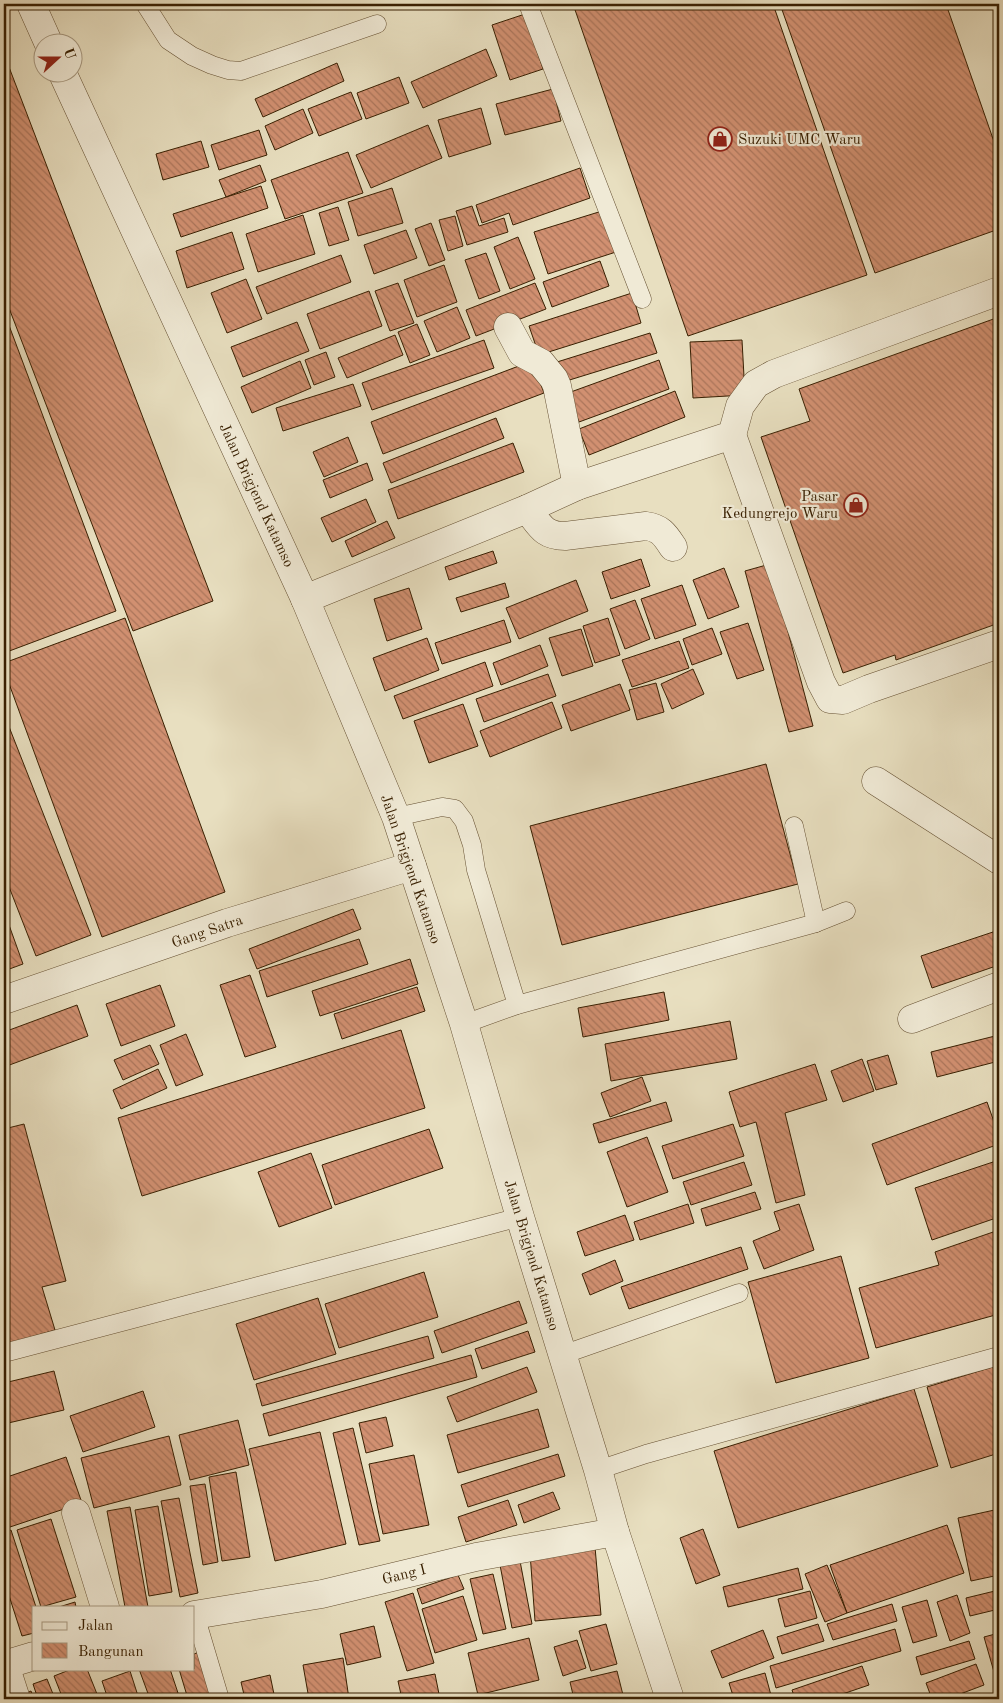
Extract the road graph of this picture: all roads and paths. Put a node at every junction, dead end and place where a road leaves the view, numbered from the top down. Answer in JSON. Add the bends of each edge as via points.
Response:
{"nodes":[{"id":1,"x":32,"y":4,"type":"edge"},
{"id":2,"x":145,"y":4,"type":"edge"},
{"id":3,"x":528,"y":4,"type":"edge"},
{"id":4,"x":377,"y":24,"type":"dead end"},
{"id":5,"x":44,"y":32,"type":"edge"},
{"id":6,"x":67,"y":82,"type":"edge"},
{"id":7,"x":999,"y":291,"type":"edge"},
{"id":8,"x":642,"y":298,"type":"dead end"},
{"id":9,"x":508,"y":327,"type":"dead end"},
{"id":10,"x":732,"y":435,"type":"junction"},
{"id":11,"x":577,"y":486,"type":"junction"},
{"id":12,"x":527,"y":509,"type":"junction"},
{"id":13,"x":672,"y":547,"type":"dead end"},
{"id":14,"x":305,"y":599,"type":"junction"},
{"id":15,"x":999,"y":644,"type":"edge"},
{"id":16,"x":876,"y":781,"type":"dead end"},
{"id":17,"x":396,"y":817,"type":"junction"},
{"id":18,"x":794,"y":826,"type":"dead end"},
{"id":19,"x":999,"y":860,"type":"edge"},
{"id":20,"x":412,"y":866,"type":"junction"},
{"id":21,"x":846,"y":911,"type":"dead end"},
{"id":22,"x":816,"y":923,"type":"junction"},
{"id":23,"x":999,"y":986,"type":"edge"},
{"id":24,"x":4,"y":1000,"type":"edge"},
{"id":25,"x":516,"y":1005,"type":"junction"},
{"id":26,"x":912,"y":1019,"type":"dead end"},
{"id":27,"x":464,"y":1024,"type":"junction"},
{"id":28,"x":520,"y":1217,"type":"junction"},
{"id":29,"x":739,"y":1293,"type":"dead end"},
{"id":30,"x":4,"y":1352,"type":"edge"},
{"id":31,"x":562,"y":1354,"type":"junction"},
{"id":32,"x":999,"y":1356,"type":"edge"},
{"id":33,"x":598,"y":1470,"type":"junction"},
{"id":34,"x":76,"y":1512,"type":"dead end"},
{"id":35,"x":615,"y":1532,"type":"junction"},
{"id":36,"x":105,"y":1606,"type":"edge"},
{"id":37,"x":195,"y":1615,"type":"edge"},
{"id":38,"x":195,"y":1618,"type":"edge"},
{"id":39,"x":32,"y":1657,"type":"edge"},
{"id":40,"x":4,"y":1665,"type":"edge"},
{"id":41,"x":16,"y":1699,"type":"edge"},
{"id":42,"x":220,"y":1699,"type":"edge"},
{"id":43,"x":670,"y":1699,"type":"edge"}],
"edges":[{"from":1,"to":5,"type":"street"},
{"from":2,"to":4,"type":"lane","via":[[168,40],[192,56],[228,70],[241,71]]},
{"from":3,"to":8,"type":"lane"},
{"from":6,"to":14,"type":"street","name":"Jalan Brigjend Katamso"},
{"from":7,"to":10,"type":"street","via":[[774,374],[756,384],[740,406]]},
{"from":9,"to":11,"type":"street","via":[[522,352],[541,363],[554,379]]},
{"from":10,"to":11,"type":"street"},
{"from":10,"to":15,"type":"street","via":[[821,682],[830,699],[843,700]]},
{"from":11,"to":12,"type":"street"},
{"from":12,"to":13,"type":"street","via":[[553,536],[646,526],[665,534]]},
{"from":12,"to":14,"type":"street"},
{"from":14,"to":17,"type":"street","name":"Jalan Brigjend Katamso"},
{"from":16,"to":19,"type":"street"},
{"from":17,"to":20,"type":"street","name":"Jalan Brigjend Katamso"},
{"from":17,"to":25,"type":"lane","via":[[442,807],[455,809],[464,821]]},
{"from":18,"to":22,"type":"lane"},
{"from":20,"to":24,"type":"street","name":"Gang Satra","via":[[227,923]]},
{"from":20,"to":27,"type":"street","name":"Jalan Brigjend Katamso"},
{"from":21,"to":22,"type":"lane"},
{"from":22,"to":25,"type":"lane"},
{"from":23,"to":26,"type":"street"},
{"from":25,"to":27,"type":"lane"},
{"from":27,"to":28,"type":"street","name":"Jalan Brigjend Katamso"},
{"from":28,"to":30,"type":"lane"},
{"from":28,"to":31,"type":"street","name":"Jalan Brigjend Katamso"},
{"from":29,"to":31,"type":"lane"},
{"from":31,"to":33,"type":"street","name":"Jalan Brigjend Katamso"},
{"from":32,"to":33,"type":"lane"},
{"from":33,"to":35,"type":"street","name":"Jalan Brigjend Katamso"},
{"from":34,"to":36,"type":"street"},
{"from":35,"to":37,"type":"street","name":"Gang I","via":[[476,1557],[322,1594]]},
{"from":35,"to":43,"type":"street","name":"Jalan Brigjend Katamso"},
{"from":38,"to":42,"type":"lane"},
{"from":39,"to":40,"type":"street"},
{"from":40,"to":41,"type":"street"}]}
